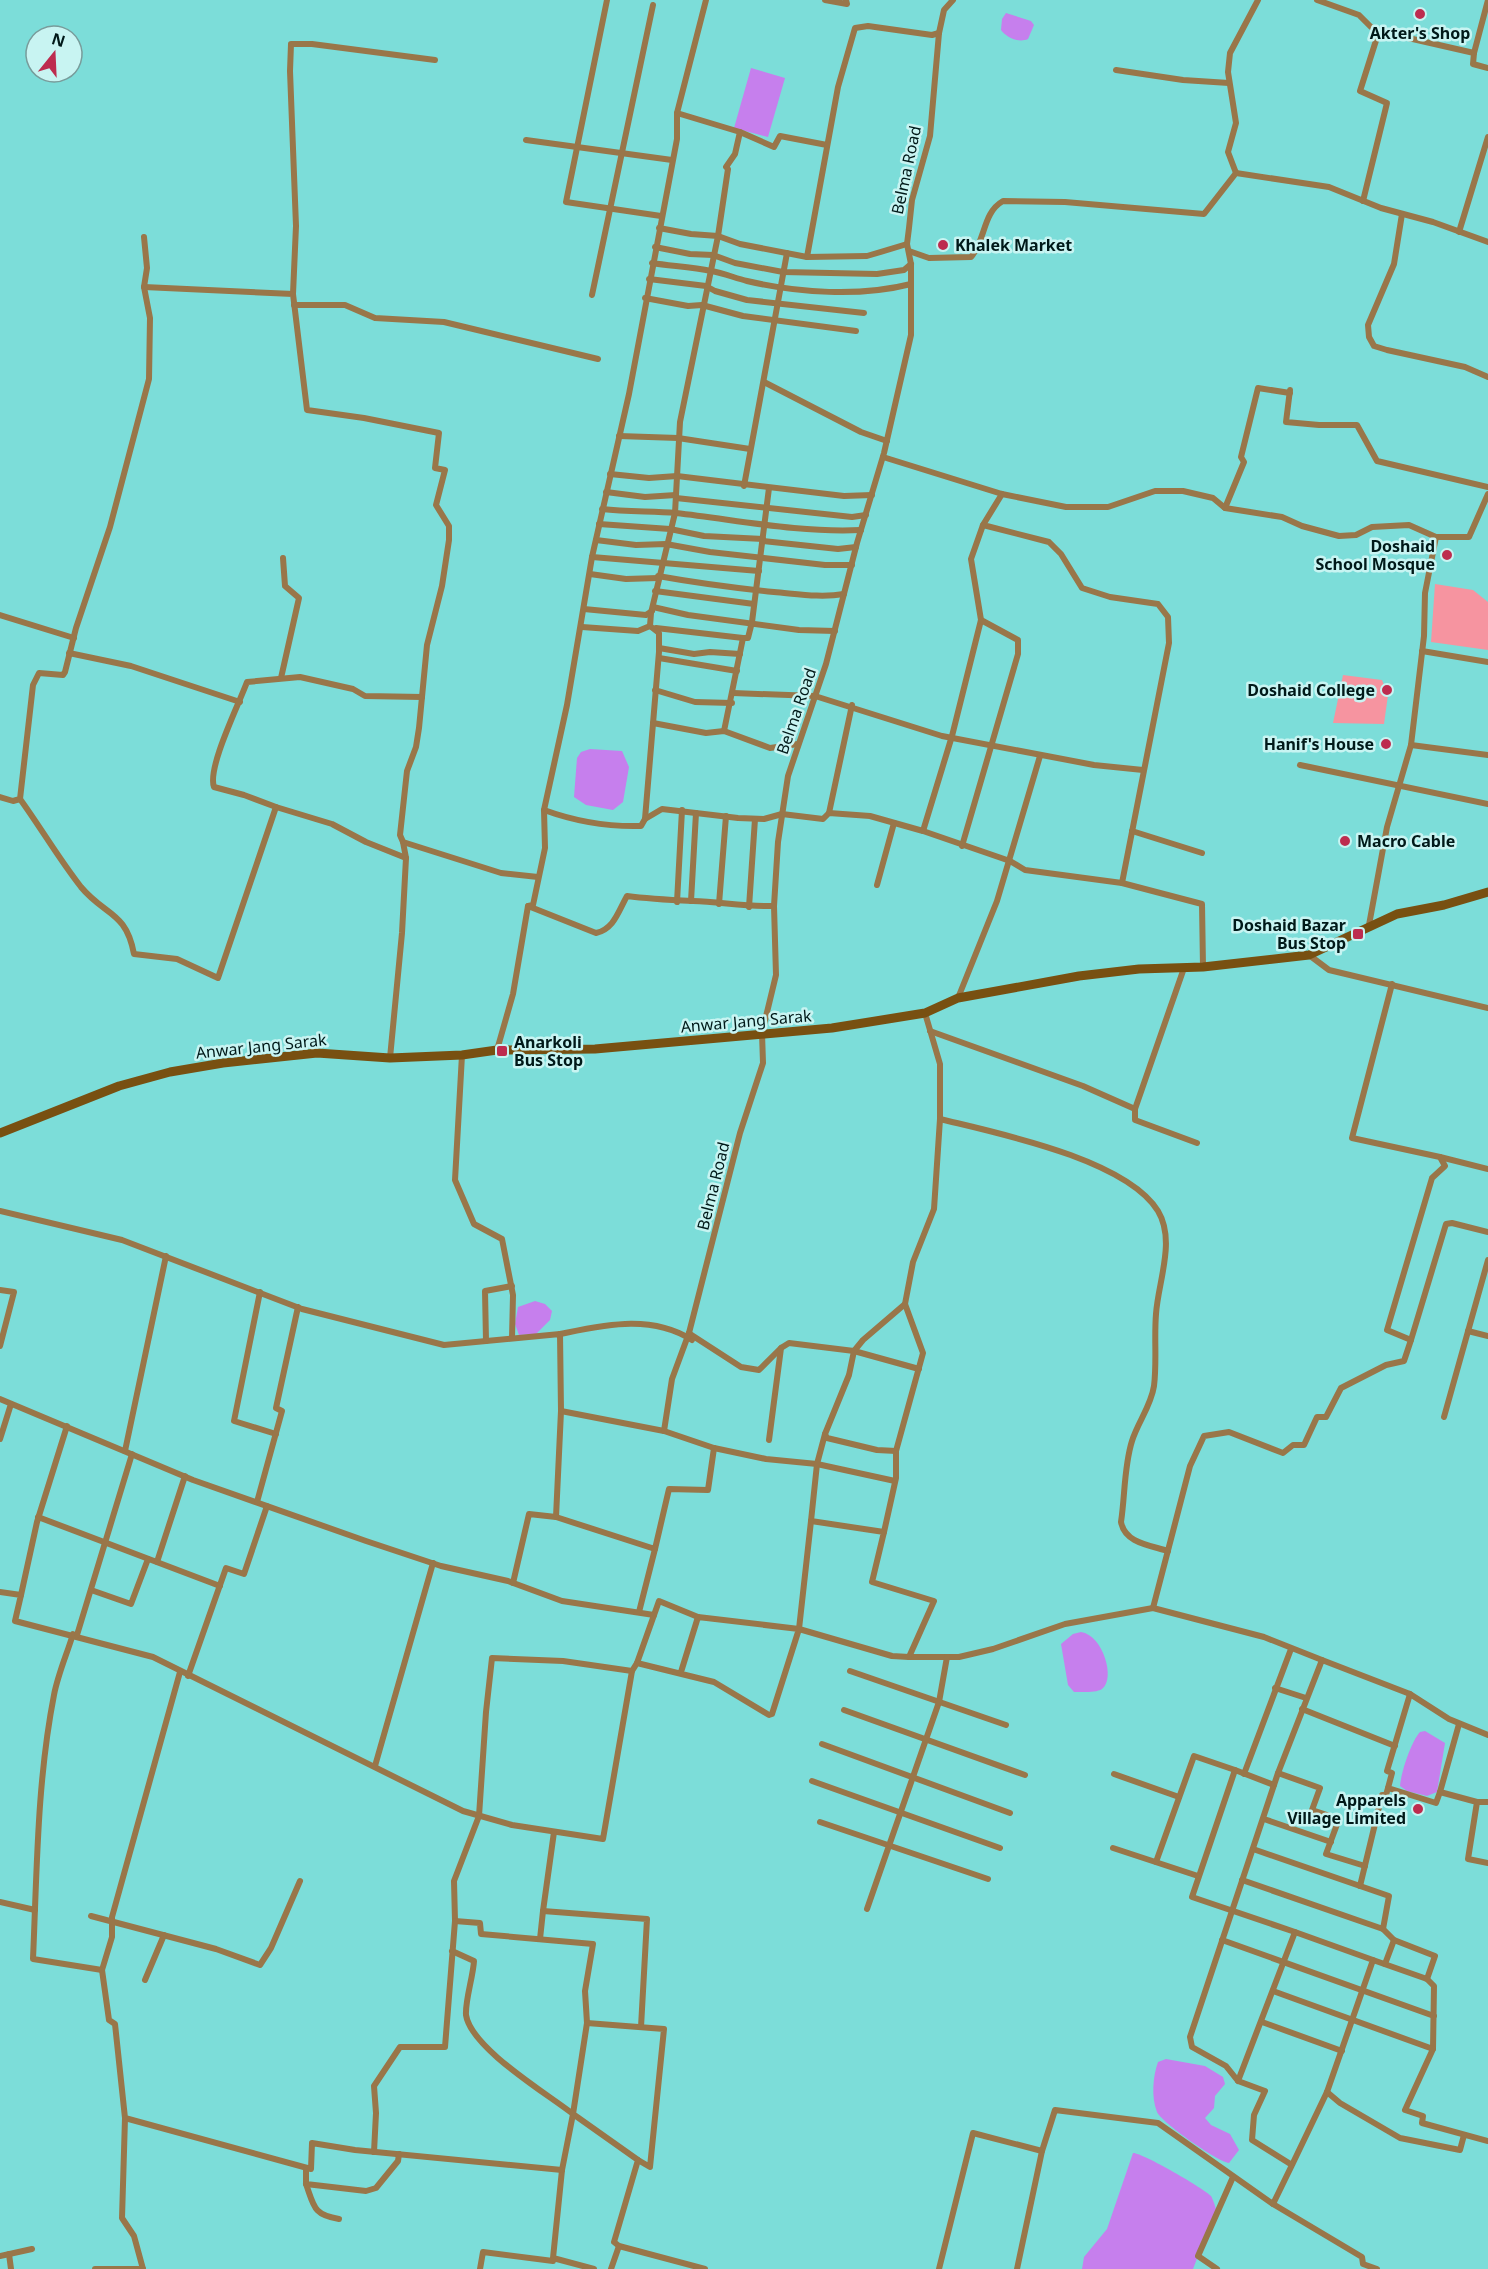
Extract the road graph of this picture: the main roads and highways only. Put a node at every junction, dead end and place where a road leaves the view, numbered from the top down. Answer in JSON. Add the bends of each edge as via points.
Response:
{"nodes":[{"id":1,"x":1488,"y":892,"type":"edge"},
{"id":2,"x":0,"y":1133,"type":"edge"}],
"edges":[{"from":1,"to":2,"type":"main road","name":"Anwar Jang Sarak","via":[[1397,914],[1309,955],[1203,968],[1139,969],[1080,976],[957,998],[926,1013],[832,1028],[462,1055],[390,1058],[317,1053],[170,1072],[119,1086]]}]}
